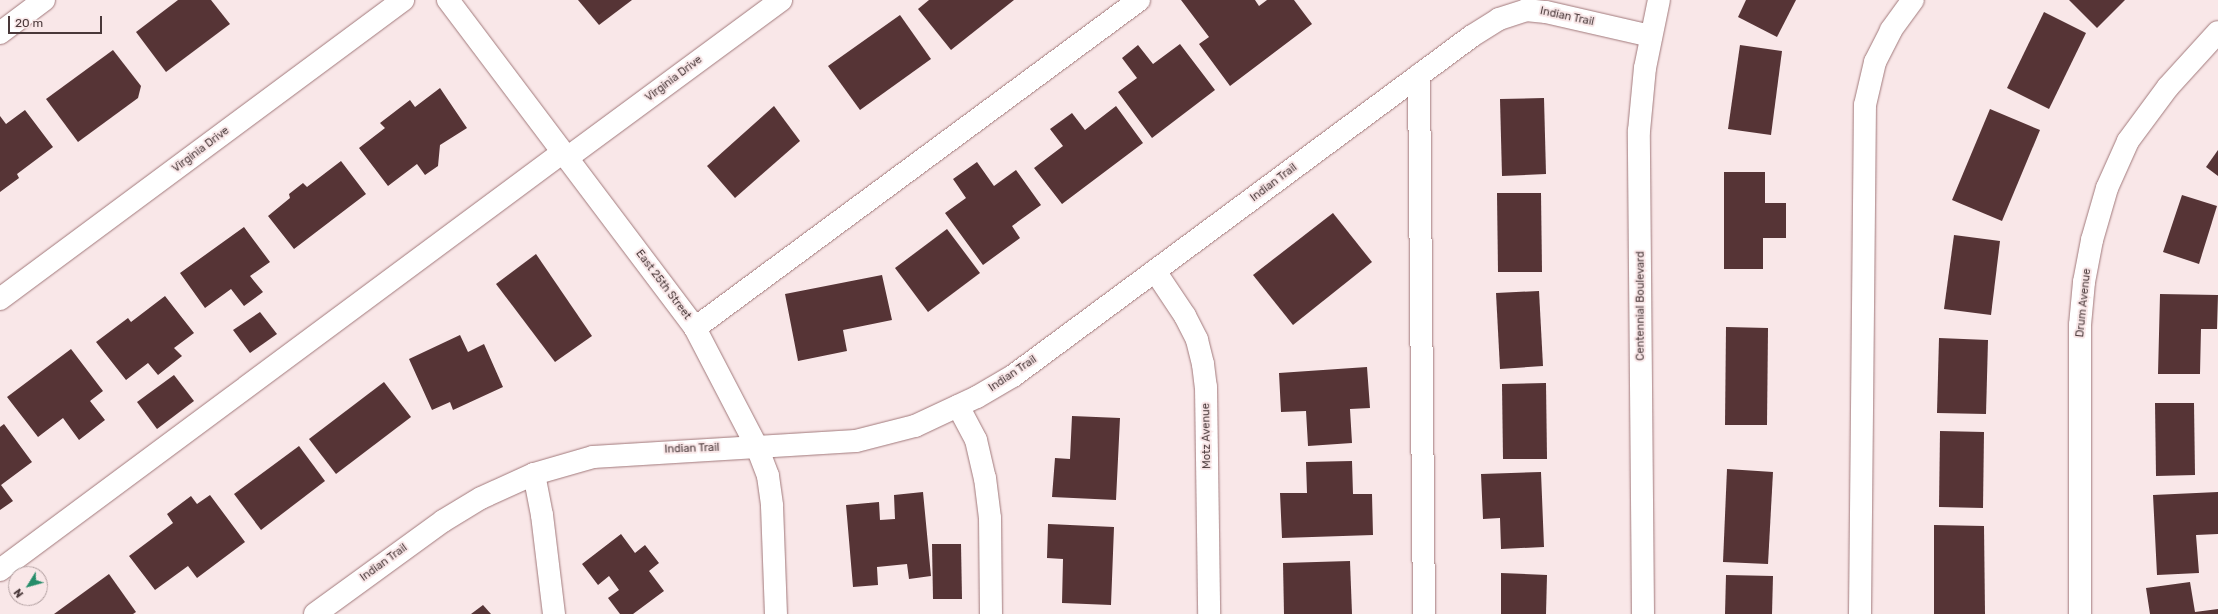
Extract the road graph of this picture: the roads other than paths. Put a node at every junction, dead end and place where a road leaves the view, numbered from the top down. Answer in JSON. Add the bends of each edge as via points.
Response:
{"nodes":[{"id":1,"x":44,"y":0,"type":"edge"},
{"id":2,"x":403,"y":0,"type":"edge"},
{"id":3,"x":448,"y":0,"type":"edge"},
{"id":4,"x":781,"y":0,"type":"edge"},
{"id":5,"x":1139,"y":0,"type":"edge"},
{"id":6,"x":1659,"y":0,"type":"edge"},
{"id":7,"x":1913,"y":0,"type":"edge"},
{"id":8,"x":1522,"y":5,"type":"edge"},
{"id":9,"x":2218,"y":32,"type":"edge"},
{"id":10,"x":0,"y":33,"type":"edge"},
{"id":11,"x":1651,"y":36,"type":"junction"},
{"id":12,"x":1419,"y":75,"type":"junction"},
{"id":13,"x":565,"y":155,"type":"junction"},
{"id":14,"x":1155,"y":272,"type":"junction"},
{"id":15,"x":0,"y":299,"type":"edge"},
{"id":16,"x":695,"y":328,"type":"junction"},
{"id":17,"x":958,"y":406,"type":"junction"},
{"id":18,"x":757,"y":447,"type":"junction"},
{"id":19,"x":534,"y":474,"type":"junction"},
{"id":20,"x":0,"y":570,"type":"edge"},
{"id":21,"x":315,"y":614,"type":"edge"},
{"id":22,"x":554,"y":614,"type":"edge"},
{"id":23,"x":776,"y":614,"type":"edge"},
{"id":24,"x":991,"y":614,"type":"edge"},
{"id":25,"x":1210,"y":614,"type":"edge"},
{"id":26,"x":1424,"y":614,"type":"edge"},
{"id":27,"x":1643,"y":614,"type":"edge"},
{"id":28,"x":1860,"y":614,"type":"edge"},
{"id":29,"x":2080,"y":614,"type":"edge"}],
"edges":[{"from":1,"to":10,"type":"street"},
{"from":2,"to":15,"type":"street","name":"Virginia Drive"},
{"from":3,"to":13,"type":"street","name":"East 25th Street"},
{"from":4,"to":13,"type":"street","name":"Virginia Drive"},
{"from":5,"to":16,"type":"street"},
{"from":6,"to":11,"type":"street","name":"Centennial Boulevard"},
{"from":7,"to":28,"type":"street","via":[[1891,30],[1875,62],[1865,106]]},
{"from":8,"to":11,"type":"street","name":"Indian Trail"},
{"from":8,"to":12,"type":"street","name":"Indian Trail"},
{"from":9,"to":29,"type":"street","name":"Drum Avenue","via":[[2168,87],[2128,141],[2107,188],[2092,240],[2084,282],[2080,325]]},
{"from":11,"to":27,"type":"street","name":"Centennial Boulevard","via":[[1639,131]]},
{"from":12,"to":14,"type":"street","name":"Indian Trail"},
{"from":12,"to":26,"type":"street"},
{"from":13,"to":16,"type":"street","name":"East 25th Street"},
{"from":13,"to":20,"type":"street","name":"Virginia Drive"},
{"from":14,"to":17,"type":"street","name":"Indian Trail","via":[[1013,376]]},
{"from":14,"to":25,"type":"street","name":"Motz Avenue","via":[[1185,316],[1197,340],[1204,364]]},
{"from":16,"to":18,"type":"street","name":"East 25th Street"},
{"from":17,"to":18,"type":"street","name":"Indian Trail","via":[[915,426],[856,441]]},
{"from":17,"to":24,"type":"street","via":[[976,440],[985,478],[990,518]]},
{"from":18,"to":19,"type":"street","name":"Indian Trail","via":[[593,456]]},
{"from":18,"to":23,"type":"street","name":"East 25th Street","via":[[768,476],[772,506]]},
{"from":19,"to":21,"type":"street","name":"Indian Trail","via":[[481,498],[443,521]]},
{"from":19,"to":22,"type":"street","via":[[542,515]]}]}
